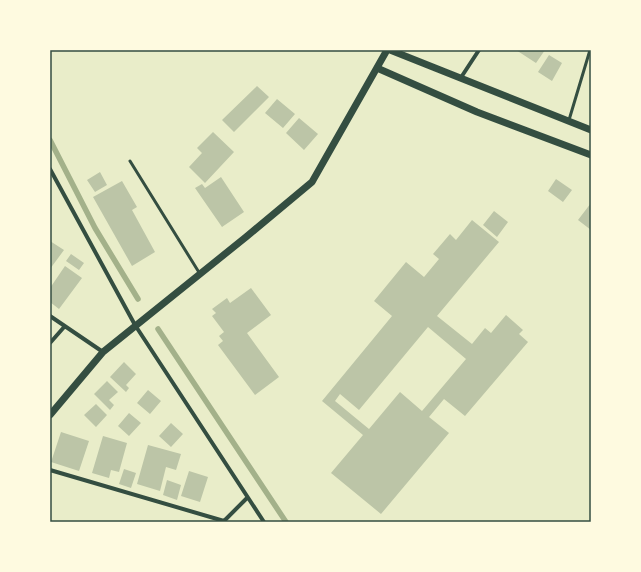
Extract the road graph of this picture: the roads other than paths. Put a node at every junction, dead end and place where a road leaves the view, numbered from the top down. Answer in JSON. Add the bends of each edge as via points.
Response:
{"nodes":[{"id":1,"x":387,"y":50,"type":"edge"},
{"id":2,"x":390,"y":50,"type":"edge"},
{"id":3,"x":478,"y":50,"type":"edge"},
{"id":4,"x":590,"y":50,"type":"edge"},
{"id":5,"x":376,"y":68,"type":"junction"},
{"id":6,"x":459,"y":79,"type":"junction"},
{"id":7,"x":569,"y":122,"type":"junction"},
{"id":8,"x":591,"y":130,"type":"edge"},
{"id":9,"x":591,"y":155,"type":"edge"},
{"id":10,"x":130,"y":161,"type":"dead end"},
{"id":11,"x":50,"y":169,"type":"edge"},
{"id":12,"x":200,"y":274,"type":"junction"},
{"id":13,"x":50,"y":316,"type":"edge"},
{"id":14,"x":135,"y":325,"type":"junction"},
{"id":15,"x":65,"y":326,"type":"junction"},
{"id":16,"x":50,"y":343,"type":"edge"},
{"id":17,"x":103,"y":352,"type":"junction"},
{"id":18,"x":50,"y":415,"type":"edge"},
{"id":19,"x":50,"y":470,"type":"edge"},
{"id":20,"x":247,"y":498,"type":"junction"},
{"id":21,"x":264,"y":522,"type":"edge"}],
"edges":[{"from":1,"to":5,"type":"street"},
{"from":2,"to":6,"type":"street"},
{"from":3,"to":6,"type":"street"},
{"from":4,"to":7,"type":"lane"},
{"from":5,"to":9,"type":"street","via":[[477,112]]},
{"from":5,"to":12,"type":"street","via":[[312,182]]},
{"from":6,"to":7,"type":"street"},
{"from":7,"to":8,"type":"street"},
{"from":10,"to":12,"type":"lane"},
{"from":11,"to":14,"type":"street"},
{"from":12,"to":14,"type":"street"},
{"from":13,"to":15,"type":"street"},
{"from":14,"to":17,"type":"street"},
{"from":14,"to":20,"type":"street"},
{"from":15,"to":16,"type":"street"},
{"from":15,"to":17,"type":"street"},
{"from":17,"to":18,"type":"street"},
{"from":19,"to":20,"type":"street","via":[[224,521]]},
{"from":20,"to":21,"type":"street"}]}
